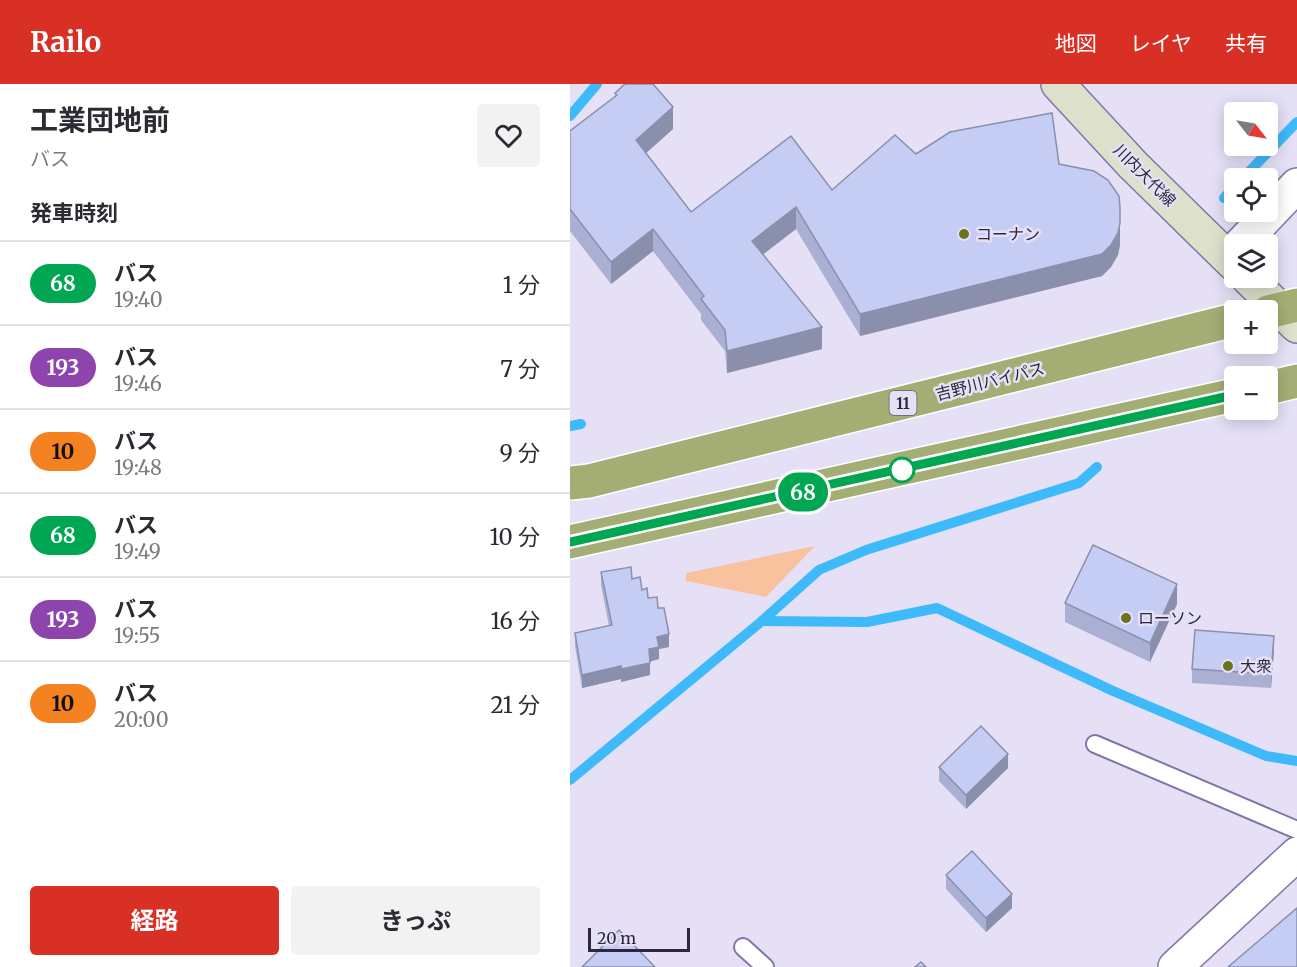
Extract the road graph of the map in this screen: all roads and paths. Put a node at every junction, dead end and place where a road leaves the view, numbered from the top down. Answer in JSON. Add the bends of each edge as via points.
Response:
{"nodes":[{"id":1,"x":1058,"y":84,"type":"edge"},
{"id":2,"x":1297,"y":185,"type":"edge"},
{"id":3,"x":1257,"y":234,"type":"edge"},
{"id":4,"x":1224,"y":247,"type":"edge"},
{"id":5,"x":1263,"y":288,"type":"edge"},
{"id":6,"x":1285,"y":313,"type":"edge"},
{"id":7,"x":1224,"y":322,"type":"edge"},
{"id":8,"x":1297,"y":381,"type":"edge"},
{"id":9,"x":1278,"y":386,"type":"edge"},
{"id":10,"x":1224,"y":397,"type":"edge"},
{"id":11,"x":570,"y":483,"type":"edge"},
{"id":12,"x":570,"y":542,"type":"edge"},
{"id":13,"x":1095,"y":744,"type":"dead end"},
{"id":14,"x":1297,"y":830,"type":"edge"},
{"id":15,"x":1297,"y":854,"type":"edge"},
{"id":16,"x":743,"y":947,"type":"dead end"},
{"id":17,"x":765,"y":967,"type":"edge"},
{"id":18,"x":1175,"y":967,"type":"edge"}],
"edges":[{"from":1,"to":4,"type":"main road","name":"川内大代線","via":[[1133,165]]},
{"from":2,"to":3,"type":"street"},
{"from":5,"to":6,"type":"main road","name":"川内大代線"},
{"from":7,"to":11,"type":"highway","name":"吉野川バイパス","number":"11"},
{"from":8,"to":9,"type":"highway"},
{"from":10,"to":12,"type":"highway"},
{"from":13,"to":14,"type":"lane"},
{"from":15,"to":18,"type":"street"},
{"from":16,"to":17,"type":"lane"}]}
